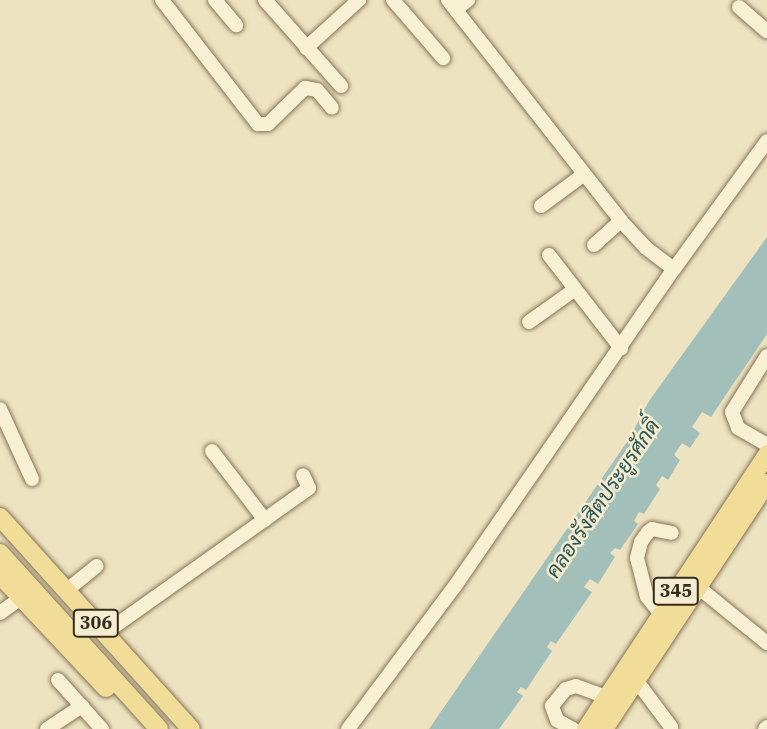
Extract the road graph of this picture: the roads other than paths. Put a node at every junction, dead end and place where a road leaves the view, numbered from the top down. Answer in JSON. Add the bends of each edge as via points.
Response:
{"nodes":[{"id":1,"x":162,"y":0,"type":"edge"},
{"id":2,"x":215,"y":0,"type":"edge"},
{"id":3,"x":265,"y":0,"type":"edge"},
{"id":4,"x":359,"y":0,"type":"edge"},
{"id":5,"x":393,"y":0,"type":"edge"},
{"id":6,"x":468,"y":0,"type":"edge"},
{"id":7,"x":452,"y":5,"type":"edge"},
{"id":8,"x":739,"y":7,"type":"dead end"},
{"id":9,"x":236,"y":25,"type":"dead end"},
{"id":10,"x":767,"y":31,"type":"edge"},
{"id":11,"x":306,"y":48,"type":"junction"},
{"id":12,"x":443,"y":58,"type":"dead end"},
{"id":13,"x":341,"y":86,"type":"dead end"},
{"id":14,"x":332,"y":108,"type":"dead end"},
{"id":15,"x":767,"y":141,"type":"edge"},
{"id":16,"x":583,"y":175,"type":"junction"},
{"id":17,"x":541,"y":206,"type":"dead end"},
{"id":18,"x":621,"y":221,"type":"junction"},
{"id":19,"x":594,"y":245,"type":"dead end"},
{"id":20,"x":549,"y":255,"type":"dead end"},
{"id":21,"x":674,"y":269,"type":"junction"},
{"id":22,"x":573,"y":290,"type":"junction"},
{"id":23,"x":530,"y":322,"type":"dead end"},
{"id":24,"x":621,"y":348,"type":"junction"},
{"id":25,"x":767,"y":356,"type":"edge"},
{"id":26,"x":1,"y":416,"type":"edge"},
{"id":27,"x":767,"y":445,"type":"edge"},
{"id":28,"x":212,"y":451,"type":"dead end"},
{"id":29,"x":767,"y":454,"type":"edge"},
{"id":30,"x":303,"y":475,"type":"dead end"},
{"id":31,"x":32,"y":479,"type":"dead end"},
{"id":32,"x":767,"y":483,"type":"edge"},
{"id":33,"x":0,"y":517,"type":"edge"},
{"id":34,"x":265,"y":520,"type":"junction"},
{"id":35,"x":672,"y":533,"type":"dead end"},
{"id":36,"x":0,"y":534,"type":"edge"},
{"id":37,"x":7,"y":561,"type":"edge"},
{"id":38,"x":97,"y":566,"type":"dead end"},
{"id":39,"x":698,"y":587,"type":"junction"},
{"id":40,"x":67,"y":590,"type":"junction"},
{"id":41,"x":21,"y":598,"type":"junction"},
{"id":42,"x":0,"y":613,"type":"edge"},
{"id":43,"x":661,"y":614,"type":"junction"},
{"id":44,"x":105,"y":632,"type":"junction"},
{"id":45,"x":767,"y":643,"type":"edge"},
{"id":46,"x":58,"y":680,"type":"dead end"},
{"id":47,"x":636,"y":680,"type":"junction"},
{"id":48,"x":607,"y":697,"type":"junction"},
{"id":49,"x":82,"y":706,"type":"junction"},
{"id":50,"x":555,"y":724,"type":"edge"},
{"id":51,"x":671,"y":727,"type":"dead end"},
{"id":52,"x":47,"y":729,"type":"edge"},
{"id":53,"x":102,"y":729,"type":"edge"},
{"id":54,"x":145,"y":729,"type":"edge"},
{"id":55,"x":159,"y":729,"type":"edge"},
{"id":56,"x":177,"y":729,"type":"edge"},
{"id":57,"x":191,"y":729,"type":"edge"},
{"id":58,"x":348,"y":729,"type":"edge"},
{"id":59,"x":573,"y":729,"type":"edge"},
{"id":60,"x":586,"y":729,"type":"edge"},
{"id":61,"x":604,"y":729,"type":"edge"}],
"edges":[{"from":1,"to":14,"type":"street","via":[[258,124],[268,124],[306,88],[317,90]]},
{"from":2,"to":9,"type":"street"},
{"from":3,"to":11,"type":"street"},
{"from":4,"to":11,"type":"street"},
{"from":5,"to":12,"type":"street"},
{"from":6,"to":7,"type":"street"},
{"from":7,"to":16,"type":"street"},
{"from":8,"to":10,"type":"street"},
{"from":11,"to":13,"type":"street"},
{"from":15,"to":21,"type":"street"},
{"from":16,"to":17,"type":"street"},
{"from":16,"to":18,"type":"street"},
{"from":18,"to":19,"type":"street"},
{"from":18,"to":21,"type":"street"},
{"from":20,"to":22,"type":"street"},
{"from":21,"to":24,"type":"street"},
{"from":22,"to":23,"type":"street"},
{"from":22,"to":24,"type":"street"},
{"from":24,"to":58,"type":"street"},
{"from":25,"to":27,"type":"street","via":[[732,412],[738,428]]},
{"from":26,"to":31,"type":"street"},
{"from":28,"to":34,"type":"street"},
{"from":29,"to":43,"type":"main road","number":"345"},
{"from":30,"to":34,"type":"street","via":[[309,488]]},
{"from":32,"to":39,"type":"main road","number":"345"},
{"from":33,"to":40,"type":"main road","number":"306"},
{"from":34,"to":44,"type":"street"},
{"from":35,"to":43,"type":"street","via":[[652,529],[641,542],[637,558],[647,597]]},
{"from":36,"to":37,"type":"main road","number":"306"},
{"from":37,"to":41,"type":"main road","number":"306"},
{"from":37,"to":55,"type":"main road","number":"306"},
{"from":37,"to":56,"type":"main road","number":"306"},
{"from":38,"to":40,"type":"street"},
{"from":39,"to":45,"type":"street"},
{"from":39,"to":47,"type":"main road","number":"345"},
{"from":40,"to":44,"type":"main road","number":"306"},
{"from":41,"to":42,"type":"street"},
{"from":41,"to":54,"type":"main road","number":"306"},
{"from":43,"to":48,"type":"main road","number":"345"},
{"from":44,"to":57,"type":"main road","number":"306"},
{"from":46,"to":49,"type":"street"},
{"from":47,"to":51,"type":"street"},
{"from":47,"to":61,"type":"main road","number":"345"},
{"from":48,"to":50,"type":"street","via":[[576,687],[566,689],[552,706]]},
{"from":48,"to":60,"type":"main road","number":"345"},
{"from":49,"to":52,"type":"street"},
{"from":49,"to":53,"type":"street"},
{"from":50,"to":59,"type":"street"}]}
